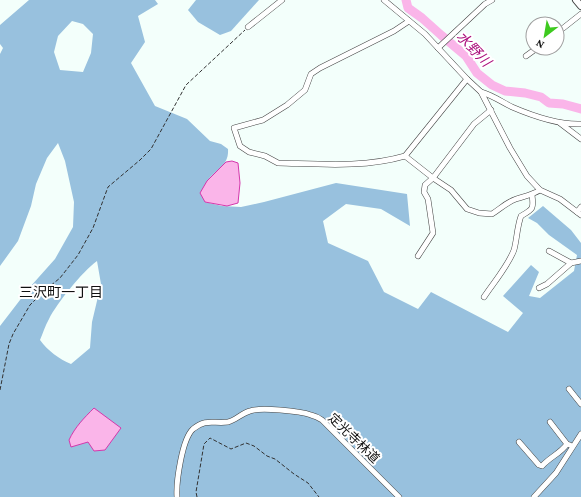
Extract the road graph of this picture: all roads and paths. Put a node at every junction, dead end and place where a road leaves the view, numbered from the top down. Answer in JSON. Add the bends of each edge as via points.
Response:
{"nodes":[{"id":1,"x":282,"y":0,"type":"edge"},
{"id":2,"x":384,"y":0,"type":"edge"},
{"id":3,"x":492,"y":0,"type":"edge"},
{"id":4,"x":576,"y":0,"type":"edge"},
{"id":5,"x":483,"y":2,"type":"edge"},
{"id":6,"x":581,"y":6,"type":"edge"},
{"id":7,"x":581,"y":14,"type":"edge"},
{"id":8,"x":409,"y":21,"type":"junction"},
{"id":9,"x":248,"y":27,"type":"joint"},
{"id":10,"x":565,"y":27,"type":"edge"},
{"id":11,"x":439,"y":47,"type":"junction"},
{"id":12,"x":467,"y":80,"type":"junction"},
{"id":13,"x":481,"y":92,"type":"junction"},
{"id":14,"x":491,"y":110,"type":"junction"},
{"id":15,"x":560,"y":123,"type":"junction"},
{"id":16,"x":581,"y":124,"type":"edge"},
{"id":17,"x":581,"y":139,"type":"edge"},
{"id":18,"x":405,"y":156,"type":"junction"},
{"id":19,"x":432,"y":178,"type":"junction"},
{"id":20,"x":540,"y":190,"type":"junction"},
{"id":21,"x":532,"y":195,"type":"junction"},
{"id":22,"x":581,"y":207,"type":"edge"},
{"id":23,"x":579,"y":213,"type":"edge"},
{"id":24,"x":550,"y":251,"type":"dead end"},
{"id":25,"x":418,"y":256,"type":"dead end"},
{"id":26,"x":581,"y":261,"type":"edge"},
{"id":27,"x":571,"y":263,"type":"junction"},
{"id":28,"x":539,"y":288,"type":"dead end"},
{"id":29,"x":484,"y":297,"type":"dead end"},
{"id":30,"x":0,"y":390,"type":"edge"},
{"id":31,"x":569,"y":390,"type":"dead end"},
{"id":32,"x":581,"y":404,"type":"edge"},
{"id":33,"x":550,"y":422,"type":"dead end"},
{"id":34,"x":581,"y":434,"type":"edge"},
{"id":35,"x":519,"y":442,"type":"dead end"},
{"id":36,"x":568,"y":444,"type":"junction"},
{"id":37,"x":573,"y":447,"type":"junction"},
{"id":38,"x":177,"y":497,"type":"edge"},
{"id":39,"x":197,"y":497,"type":"edge"},
{"id":40,"x":319,"y":497,"type":"edge"},
{"id":41,"x":399,"y":497,"type":"edge"},
{"id":42,"x":534,"y":497,"type":"edge"}],
"edges":[{"from":1,"to":9,"type":"street"},
{"from":2,"to":8,"type":"street"},
{"from":3,"to":5,"type":"street"},
{"from":4,"to":6,"type":"street"},
{"from":5,"to":11,"type":"street"},
{"from":7,"to":10,"type":"street"},
{"from":8,"to":11,"type":"street"},
{"from":8,"to":18,"type":"street","via":[[311,74],[305,90],[263,120],[234,128],[240,146],[278,163],[369,163]]},
{"from":9,"to":30,"type":"path","via":[[186,85],[150,149],[108,187],[93,228],[78,255],[60,278],[30,305],[13,334]]},
{"from":11,"to":12,"type":"street"},
{"from":12,"to":13,"type":"street"},
{"from":12,"to":18,"type":"street"},
{"from":13,"to":14,"type":"street"},
{"from":13,"to":15,"type":"street"},
{"from":14,"to":19,"type":"street","via":[[474,124]]},
{"from":14,"to":20,"type":"street","via":[[516,160]]},
{"from":15,"to":16,"type":"street"},
{"from":15,"to":17,"type":"street"},
{"from":18,"to":19,"type":"street"},
{"from":19,"to":21,"type":"street","via":[[451,190],[467,209],[479,213],[492,214],[507,203]]},
{"from":19,"to":25,"type":"street","via":[[424,185],[424,192],[428,199],[433,233]]},
{"from":20,"to":21,"type":"street"},
{"from":20,"to":23,"type":"street","via":[[560,199]]},
{"from":21,"to":29,"type":"street","via":[[534,206],[521,216],[514,249]]},
{"from":22,"to":23,"type":"street"},
{"from":24,"to":27,"type":"street"},
{"from":26,"to":27,"type":"street"},
{"from":27,"to":28,"type":"street"},
{"from":31,"to":32,"type":"street"},
{"from":33,"to":36,"type":"street"},
{"from":34,"to":37,"type":"street"},
{"from":35,"to":36,"type":"street","via":[[542,466]]},
{"from":36,"to":37,"type":"street"},
{"from":37,"to":42,"type":"street","via":[[556,473]]},
{"from":38,"to":41,"type":"street","name":"定光寺林道","via":[[179,470],[188,436],[193,430],[208,421],[229,422],[250,410],[265,408],[310,414],[322,420]]},
{"from":39,"to":40,"type":"path","via":[[204,444],[210,438],[232,449],[246,443],[254,446],[308,482]]}]}
